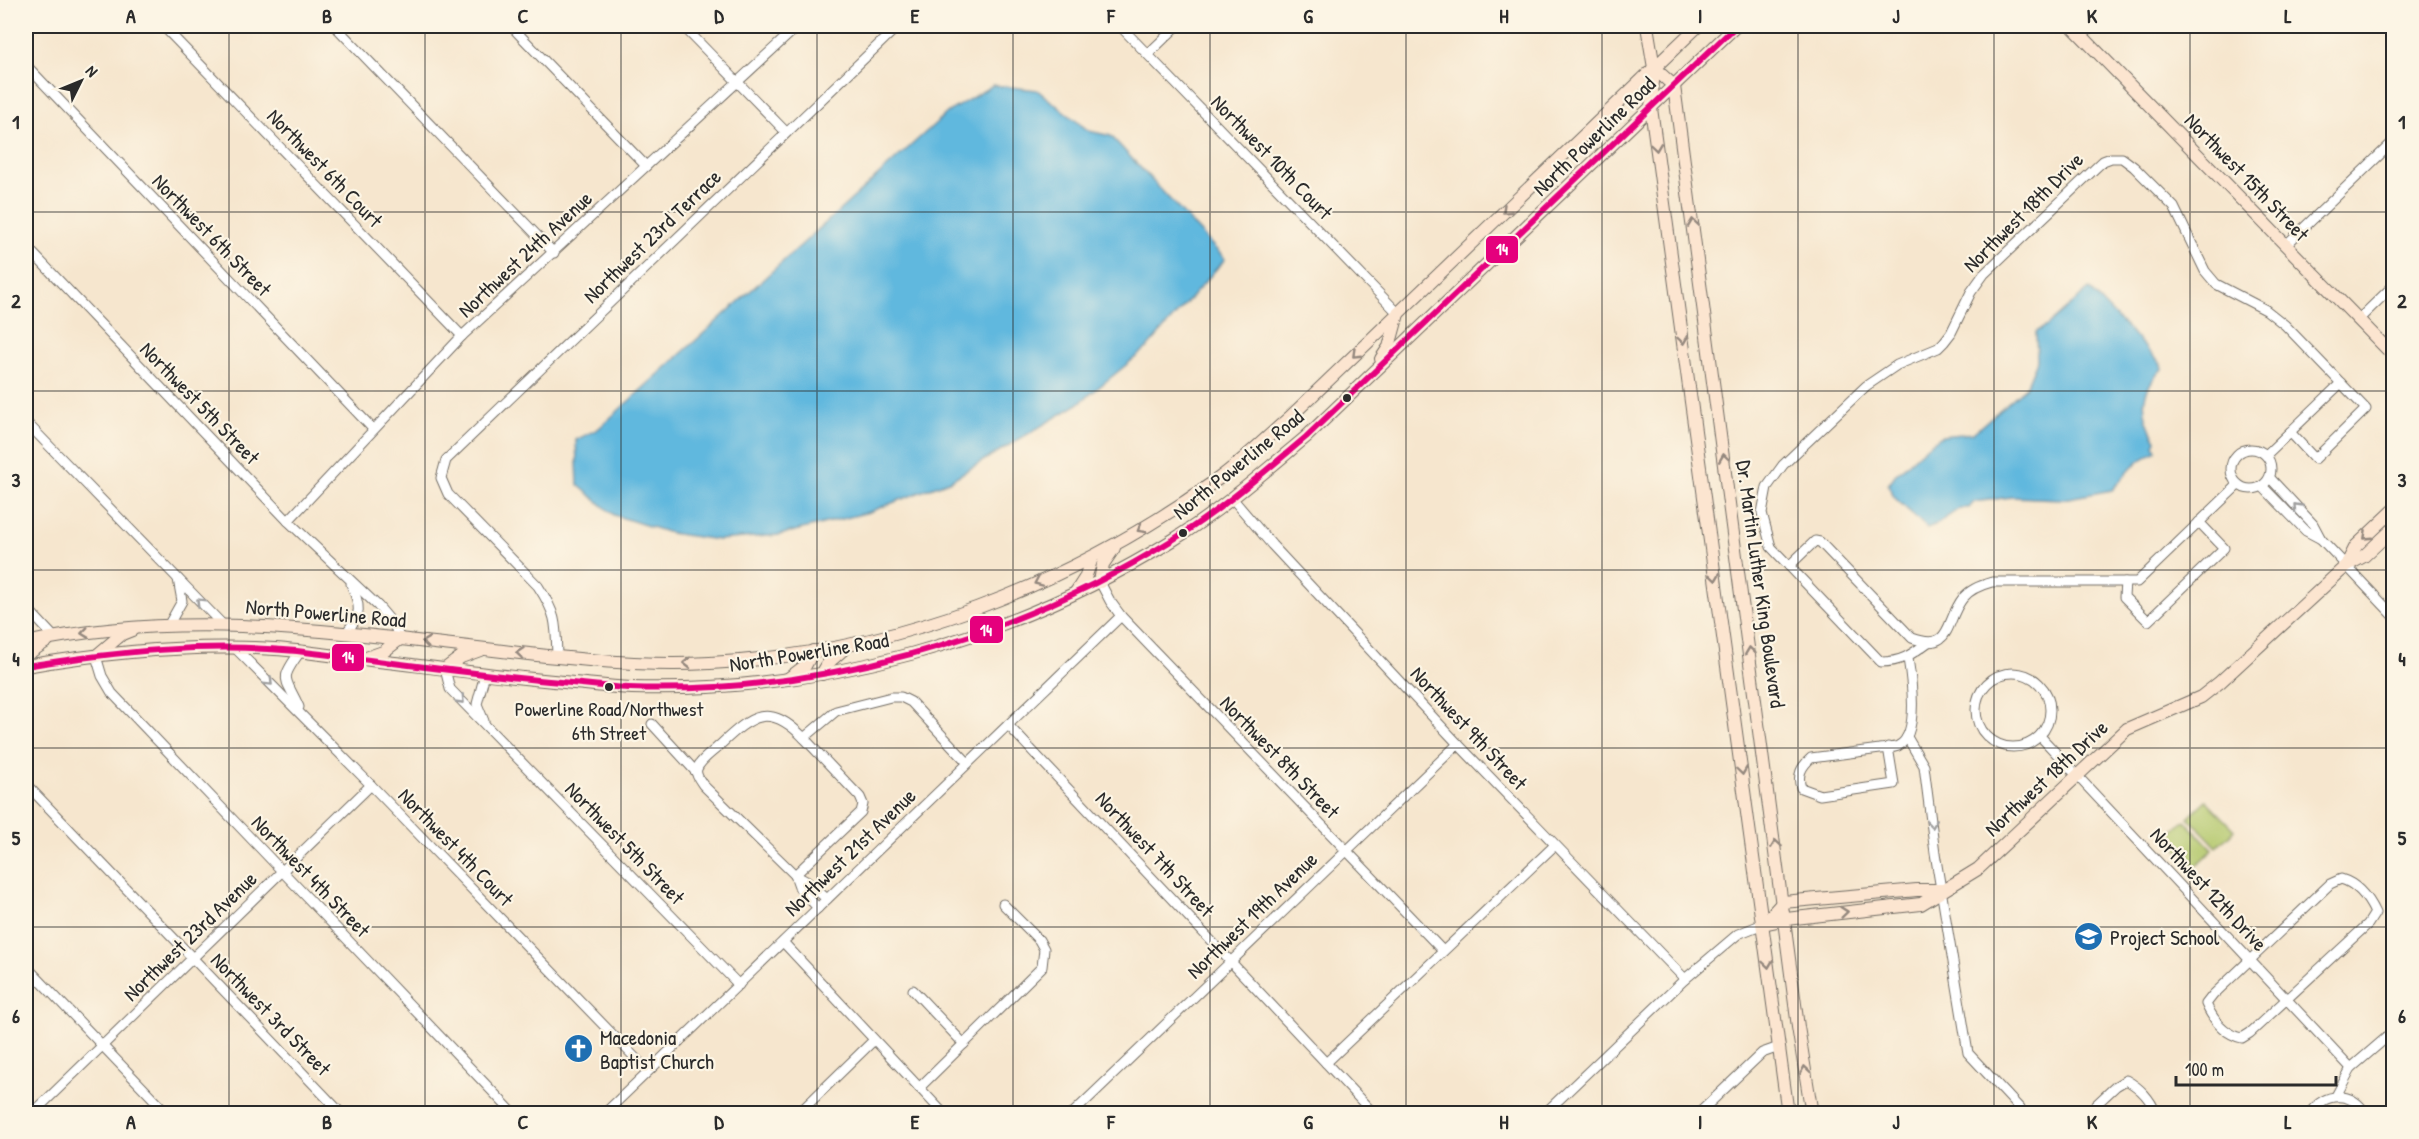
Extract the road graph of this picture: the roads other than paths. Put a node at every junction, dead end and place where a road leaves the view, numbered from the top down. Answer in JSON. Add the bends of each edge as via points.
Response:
{"nodes":[{"id":1,"x":163,"y":26,"type":"edge"},
{"id":2,"x":335,"y":26,"type":"edge"},
{"id":3,"x":511,"y":26,"type":"edge"},
{"id":4,"x":682,"y":26,"type":"edge"},
{"id":5,"x":798,"y":26,"type":"edge"},
{"id":6,"x":898,"y":26,"type":"edge"},
{"id":7,"x":1120,"y":26,"type":"edge"},
{"id":8,"x":1177,"y":26,"type":"edge"},
{"id":9,"x":1647,"y":26,"type":"edge"},
{"id":10,"x":1698,"y":26,"type":"edge"},
{"id":11,"x":1736,"y":26,"type":"edge"},
{"id":12,"x":2072,"y":26,"type":"edge"},
{"id":13,"x":1148,"y":54,"type":"junction"},
{"id":14,"x":26,"y":65,"type":"edge"},
{"id":15,"x":1654,"y":68,"type":"junction"},
{"id":16,"x":738,"y":83,"type":"junction"},
{"id":17,"x":1674,"y":86,"type":"junction"},
{"id":18,"x":1651,"y":108,"type":"junction"},
{"id":19,"x":786,"y":132,"type":"junction"},
{"id":20,"x":2394,"y":141,"type":"edge"},
{"id":21,"x":646,"y":166,"type":"junction"},
{"id":22,"x":2286,"y":245,"type":"junction"},
{"id":23,"x":26,"y":246,"type":"edge"},
{"id":24,"x":554,"y":253,"type":"junction"},
{"id":25,"x":2394,"y":285,"type":"edge"},
{"id":26,"x":1398,"y":313,"type":"junction"},
{"id":27,"x":2358,"y":320,"type":"junction"},
{"id":28,"x":462,"y":336,"type":"junction"},
{"id":29,"x":2394,"y":356,"type":"edge"},
{"id":30,"x":1375,"y":371,"type":"junction"},
{"id":31,"x":2341,"y":383,"type":"junction"},
{"id":32,"x":26,"y":422,"type":"edge"},
{"id":33,"x":373,"y":429,"type":"junction"},
{"id":34,"x":2290,"y":432,"type":"junction"},
{"id":35,"x":2266,"y":455,"type":"junction"},
{"id":36,"x":2270,"y":478,"type":"junction"},
{"id":37,"x":2238,"y":485,"type":"junction"},
{"id":38,"x":2262,"y":486,"type":"junction"},
{"id":39,"x":1232,"y":498,"type":"junction"},
{"id":40,"x":2394,"y":510,"type":"edge"},
{"id":41,"x":288,"y":521,"type":"junction"},
{"id":42,"x":2199,"y":522,"type":"junction"},
{"id":43,"x":2394,"y":528,"type":"edge"},
{"id":44,"x":2321,"y":539,"type":"junction"},
{"id":45,"x":1119,"y":542,"type":"junction"},
{"id":46,"x":1092,"y":558,"type":"junction"},
{"id":47,"x":1789,"y":566,"type":"junction"},
{"id":48,"x":2346,"y":566,"type":"junction"},
{"id":49,"x":178,"y":579,"type":"junction"},
{"id":50,"x":351,"y":582,"type":"junction"},
{"id":51,"x":1100,"y":582,"type":"junction"},
{"id":52,"x":2125,"y":582,"type":"junction"},
{"id":53,"x":1076,"y":593,"type":"junction"},
{"id":54,"x":26,"y":607,"type":"edge"},
{"id":55,"x":1121,"y":616,"type":"junction"},
{"id":56,"x":2394,"y":616,"type":"edge"},
{"id":57,"x":222,"y":624,"type":"junction"},
{"id":58,"x":168,"y":626,"type":"junction"},
{"id":59,"x":138,"y":627,"type":"junction"},
{"id":60,"x":346,"y":633,"type":"junction"},
{"id":61,"x":54,"y":637,"type":"junction"},
{"id":62,"x":400,"y":639,"type":"junction"},
{"id":63,"x":26,"y":643,"type":"edge"},
{"id":64,"x":1927,"y":643,"type":"junction"},
{"id":65,"x":847,"y":646,"type":"junction"},
{"id":66,"x":236,"y":649,"type":"junction"},
{"id":67,"x":484,"y":649,"type":"junction"},
{"id":68,"x":813,"y":651,"type":"junction"},
{"id":69,"x":300,"y":652,"type":"junction"},
{"id":70,"x":26,"y":655,"type":"edge"},
{"id":71,"x":96,"y":656,"type":"junction"},
{"id":72,"x":556,"y":657,"type":"junction"},
{"id":73,"x":1908,"y":658,"type":"junction"},
{"id":74,"x":362,"y":659,"type":"junction"},
{"id":75,"x":26,"y":666,"type":"edge"},
{"id":76,"x":445,"y":669,"type":"junction"},
{"id":77,"x":485,"y":674,"type":"junction"},
{"id":78,"x":822,"y":674,"type":"junction"},
{"id":79,"x":788,"y":679,"type":"junction"},
{"id":80,"x":302,"y":715,"type":"junction"},
{"id":81,"x":651,"y":724,"type":"dead end"},
{"id":82,"x":1008,"y":725,"type":"junction"},
{"id":83,"x":486,"y":726,"type":"junction"},
{"id":84,"x":2040,"y":735,"type":"junction"},
{"id":85,"x":1907,"y":737,"type":"junction"},
{"id":86,"x":804,"y":738,"type":"junction"},
{"id":87,"x":1458,"y":744,"type":"junction"},
{"id":88,"x":1888,"y":747,"type":"junction"},
{"id":89,"x":968,"y":763,"type":"junction"},
{"id":90,"x":696,"y":772,"type":"junction"},
{"id":91,"x":2078,"y":775,"type":"junction"},
{"id":92,"x":26,"y":784,"type":"edge"},
{"id":93,"x":371,"y":784,"type":"junction"},
{"id":94,"x":1555,"y":844,"type":"junction"},
{"id":95,"x":1344,"y":851,"type":"junction"},
{"id":96,"x":282,"y":872,"type":"junction"},
{"id":97,"x":795,"y":875,"type":"junction"},
{"id":98,"x":1942,"y":890,"type":"junction"},
{"id":99,"x":827,"y":899,"type":"junction"},
{"id":100,"x":1004,"y":903,"type":"dead end"},
{"id":101,"x":1783,"y":903,"type":"junction"},
{"id":102,"x":818,"y":908,"type":"junction"},
{"id":103,"x":1786,"y":919,"type":"junction"},
{"id":104,"x":1763,"y":924,"type":"junction"},
{"id":105,"x":783,"y":942,"type":"junction"},
{"id":106,"x":1443,"y":951,"type":"junction"},
{"id":107,"x":192,"y":958,"type":"junction"},
{"id":108,"x":2250,"y":959,"type":"junction"},
{"id":109,"x":1230,"y":960,"type":"junction"},
{"id":110,"x":26,"y":966,"type":"edge"},
{"id":111,"x":1685,"y":979,"type":"junction"},
{"id":112,"x":739,"y":985,"type":"junction"},
{"id":113,"x":913,"y":990,"type":"dead end"},
{"id":114,"x":2287,"y":999,"type":"junction"},
{"id":115,"x":2394,"y":1031,"type":"edge"},
{"id":116,"x":874,"y":1040,"type":"junction"},
{"id":117,"x":964,"y":1044,"type":"junction"},
{"id":118,"x":102,"y":1046,"type":"junction"},
{"id":119,"x":1779,"y":1047,"type":"junction"},
{"id":120,"x":1326,"y":1063,"type":"junction"},
{"id":121,"x":2351,"y":1068,"type":"junction"},
{"id":122,"x":648,"y":1071,"type":"junction"},
{"id":123,"x":919,"y":1088,"type":"junction"},
{"id":124,"x":2336,"y":1096,"type":"junction"},
{"id":125,"x":32,"y":1113,"type":"edge"},
{"id":126,"x":168,"y":1113,"type":"edge"},
{"id":127,"x":342,"y":1113,"type":"edge"},
{"id":128,"x":514,"y":1113,"type":"edge"},
{"id":129,"x":604,"y":1113,"type":"edge"},
{"id":130,"x":798,"y":1113,"type":"edge"},
{"id":131,"x":944,"y":1113,"type":"edge"},
{"id":132,"x":1072,"y":1113,"type":"edge"},
{"id":133,"x":1374,"y":1113,"type":"edge"},
{"id":134,"x":1544,"y":1113,"type":"edge"},
{"id":135,"x":1698,"y":1113,"type":"edge"},
{"id":136,"x":1788,"y":1113,"type":"edge"},
{"id":137,"x":1812,"y":1113,"type":"edge"},
{"id":138,"x":2025,"y":1113,"type":"edge"},
{"id":139,"x":2086,"y":1113,"type":"edge"},
{"id":140,"x":2156,"y":1113,"type":"edge"},
{"id":141,"x":2309,"y":1113,"type":"edge"},
{"id":142,"x":2366,"y":1113,"type":"edge"}],
"edges":[{"from":1,"to":28,"type":"street","name":"Northwest 6th Court"},
{"from":2,"to":24,"type":"street"},
{"from":3,"to":21,"type":"street"},
{"from":4,"to":16,"type":"street"},
{"from":5,"to":16,"type":"street","name":"Northwest 24th Avenue"},
{"from":6,"to":19,"type":"street","name":"Northwest 23rd Terrace"},
{"from":7,"to":13,"type":"street","name":"Northwest 10th Court"},
{"from":8,"to":13,"type":"street"},
{"from":9,"to":15,"type":"main road","name":"Dr. Martin Luther King Boulevard"},
{"from":10,"to":15,"type":"main road","name":"North Powerline Road"},
{"from":11,"to":17,"type":"main road","name":"North Powerline Road"},
{"from":12,"to":22,"type":"main road","name":"Northwest 15th Street"},
{"from":13,"to":26,"type":"street","name":"Northwest 10th Court"},
{"from":14,"to":33,"type":"street","name":"Northwest 6th Street"},
{"from":15,"to":17,"type":"main road"},
{"from":15,"to":18,"type":"main road","name":"Dr. Martin Luther King Boulevard"},
{"from":15,"to":26,"type":"main road","name":"North Powerline Road","one_way":true},
{"from":16,"to":19,"type":"street"},
{"from":16,"to":21,"type":"street","name":"Northwest 24th Avenue"},
{"from":17,"to":18,"type":"main road","name":"North Powerline Road"},
{"from":101,"to":17,"type":"main road","name":"Dr. Martin Luther King Boulevard","one_way":true},
{"from":18,"to":30,"type":"main road","name":"North Powerline Road"},
{"from":18,"to":104,"type":"main road","name":"Dr. Martin Luther King Boulevard","one_way":true},
{"from":19,"to":72,"type":"street","name":"Northwest 23rd Terrace","via":[[446,460],[441,478],[448,494],[549,602],[556,619]]},
{"from":20,"to":22,"type":"street"},
{"from":21,"to":24,"type":"street","name":"Northwest 24th Avenue"},
{"from":22,"to":27,"type":"main road","name":"Northwest 15th Street"},
{"from":23,"to":41,"type":"street","name":"Northwest 5th Street"},
{"from":24,"to":28,"type":"street","name":"Northwest 24th Avenue"},
{"from":25,"to":27,"type":"street"},
{"from":26,"to":30,"type":"main road","via":[[1389,346]]},
{"from":26,"to":45,"type":"main road","name":"North Powerline Road","one_way":true,"via":[[1221,477]]},
{"from":27,"to":29,"type":"main road","name":"Northwest 15th Street"},
{"from":28,"to":33,"type":"street","name":"Northwest 24th Avenue"},
{"from":30,"to":39,"type":"main road","name":"North Powerline Road","via":[[1306,437]]},
{"from":31,"to":34,"type":"street"},
{"from":31,"to":34,"type":"street","name":"Northwest 18th Drive","via":[[2366,409],[2315,459]]},
{"from":31,"to":47,"type":"street","name":"Northwest 18th Drive","via":[[2285,325],[2266,310],[2216,284],[2205,271],[2174,207],[2134,167],[2122,158],[2103,160],[1984,274],[1952,333],[1938,348],[1877,378],[1783,465],[1767,487],[1762,513],[1771,547]]},
{"from":32,"to":49,"type":"street"},
{"from":33,"to":41,"type":"street","name":"Northwest 24th Avenue"},
{"from":34,"to":35,"type":"street"},
{"from":35,"to":36,"type":"street","via":[[2271,464]]},
{"from":35,"to":37,"type":"street","via":[[2255,449],[2235,455],[2230,468]]},
{"from":36,"to":38,"type":"street"},
{"from":44,"to":36,"type":"street","one_way":true,"via":[[2313,524]]},
{"from":37,"to":38,"type":"street","via":[[2251,489]]},
{"from":37,"to":42,"type":"street"},
{"from":38,"to":44,"type":"street","via":[[2306,531]]},
{"from":39,"to":51,"type":"main road","name":"North Powerline Road","via":[[1174,539]]},
{"from":39,"to":87,"type":"street","name":"Northwest 9th Street"},
{"from":40,"to":48,"type":"main road","one_way":true,"via":[[2356,546]]},
{"from":41,"to":50,"type":"street","name":"Northwest 5th Street"},
{"from":42,"to":52,"type":"street","via":[[2137,582]]},
{"from":42,"to":52,"type":"street","via":[[2224,548],[2148,621],[2124,597]]},
{"from":43,"to":48,"type":"main road","via":[[2364,556]]},
{"from":44,"to":48,"type":"street"},
{"from":45,"to":46,"type":"main road","name":"North Powerline Road"},
{"from":45,"to":51,"type":"main road","via":[[1103,564]]},
{"from":46,"to":53,"type":"main road"},
{"from":46,"to":65,"type":"main road","name":"North Powerline Road","one_way":true,"via":[[989,605]]},
{"from":47,"to":64,"type":"street","via":[[1815,541],[1820,542],[1912,638]]},
{"from":47,"to":73,"type":"street","name":"Northwest 18th Drive","via":[[1881,662]]},
{"from":48,"to":56,"type":"street"},
{"from":48,"to":91,"type":"main road","name":"Northwest 18th Drive","via":[[2201,697],[2127,729]]},
{"from":57,"to":49,"type":"street","one_way":true},
{"from":49,"to":58,"type":"street","via":[[182,601]]},
{"from":50,"to":60,"type":"street","via":[[359,603],[358,615]]},
{"from":50,"to":62,"type":"street","name":"Northwest 5th Street","via":[[378,606]]},
{"from":51,"to":53,"type":"main road","name":"North Powerline Road"},
{"from":51,"to":55,"type":"street","name":"Northwest 8th Street"},
{"from":52,"to":64,"type":"street","via":[[1992,582],[1971,590],[1962,599],[1947,633]]},
{"from":53,"to":78,"type":"main road","name":"North Powerline Road","via":[[934,649]]},
{"from":54,"to":61,"type":"street"},
{"from":55,"to":82,"type":"street","name":"Northwest 21st Avenue"},
{"from":55,"to":95,"type":"street","name":"Northwest 8th Street"},
{"from":57,"to":58,"type":"main road","name":"North Powerline Road"},
{"from":57,"to":60,"type":"main road","name":"North Powerline Road"},
{"from":58,"to":59,"type":"main road","name":"North Powerline Road"},
{"from":59,"to":61,"type":"main road","name":"North Powerline Road","one_way":true},
{"from":59,"to":71,"type":"main road","via":[[122,634]]},
{"from":60,"to":62,"type":"main road","name":"North Powerline Road"},
{"from":61,"to":63,"type":"main road","name":"North Powerline Road"},
{"from":61,"to":70,"type":"main road"},
{"from":67,"to":62,"type":"main road","name":"North Powerline Road","one_way":true},
{"from":62,"to":74,"type":"main road","via":[[383,652]]},
{"from":64,"to":73,"type":"street"},
{"from":65,"to":68,"type":"main road","name":"North Powerline Road"},
{"from":65,"to":78,"type":"main road"},
{"from":66,"to":69,"type":"main road","name":"North Powerline Road"},
{"from":66,"to":71,"type":"main road","name":"North Powerline Road","via":[[193,647]]},
{"from":66,"to":80,"type":"street","name":"Northwest 4th Court","one_way":true},
{"from":72,"to":67,"type":"main road","name":"North Powerline Road","one_way":true},
{"from":67,"to":76,"type":"main road","via":[[461,657]]},
{"from":68,"to":72,"type":"main road","name":"North Powerline Road","one_way":true,"via":[[709,663]]},
{"from":68,"to":79,"type":"main road","via":[[805,666]]},
{"from":69,"to":74,"type":"main road","name":"North Powerline Road"},
{"from":69,"to":80,"type":"street","via":[[285,677]]},
{"from":71,"to":75,"type":"main road","name":"North Powerline Road"},
{"from":71,"to":96,"type":"street","name":"Northwest 4th Street","via":[[112,693]]},
{"from":73,"to":85,"type":"street","via":[[1913,693]]},
{"from":74,"to":76,"type":"main road","name":"North Powerline Road"},
{"from":76,"to":77,"type":"main road","name":"North Powerline Road"},
{"from":76,"to":83,"type":"street","name":"Northwest 5th Street","one_way":true,"via":[[450,689]]},
{"from":77,"to":79,"type":"main road","name":"North Powerline Road","via":[[630,688],[714,687]]},
{"from":77,"to":83,"type":"street","name":"Northwest 5th Street","via":[[477,704]]},
{"from":78,"to":79,"type":"main road","name":"North Powerline Road"},
{"from":80,"to":93,"type":"street","name":"Northwest 4th Court"},
{"from":81,"to":90,"type":"street"},
{"from":82,"to":89,"type":"street","name":"Northwest 21st Avenue"},
{"from":82,"to":109,"type":"street","name":"Northwest 7th Street"},
{"from":83,"to":112,"type":"street","name":"Northwest 5th Street"},
{"from":84,"to":84,"type":"street","via":[[2047,726],[2050,703],[2039,683],[2029,676],[2006,673],[1985,685],[1977,702],[1978,721],[1984,733],[2005,746],[2018,747]]},
{"from":84,"to":91,"type":"street","name":"Northwest 12th Drive"},
{"from":85,"to":88,"type":"street","via":[[1899,746]]},
{"from":85,"to":98,"type":"street","one_way":true,"via":[[1924,766]]},
{"from":86,"to":89,"type":"street","via":[[836,711],[902,697]]},
{"from":86,"to":90,"type":"street","via":[[781,718],[750,720]]},
{"from":86,"to":97,"type":"street","via":[[863,804],[861,812]]},
{"from":87,"to":94,"type":"street","name":"Northwest 9th Street"},
{"from":87,"to":95,"type":"street","name":"Northwest 19th Avenue"},
{"from":88,"to":88,"type":"street","via":[[1894,784],[1820,795],[1802,788],[1800,772],[1811,758]]},
{"from":89,"to":99,"type":"street","name":"Northwest 21st Avenue"},
{"from":90,"to":97,"type":"street","via":[[704,785]]},
{"from":91,"to":98,"type":"main road","name":"Northwest 18th Drive","via":[[1978,869]]},
{"from":91,"to":108,"type":"street","name":"Northwest 12th Drive"},
{"from":92,"to":107,"type":"street","name":"Northwest 3rd Street"},
{"from":93,"to":96,"type":"street","name":"Northwest 23rd Avenue"},
{"from":93,"to":122,"type":"street","name":"Northwest 4th Court"},
{"from":94,"to":106,"type":"street"},
{"from":94,"to":111,"type":"street","name":"Northwest 9th Street"},
{"from":95,"to":106,"type":"street","name":"Northwest 8th Street"},
{"from":95,"to":109,"type":"street","name":"Northwest 19th Avenue"},
{"from":96,"to":107,"type":"street","name":"Northwest 23rd Avenue"},
{"from":96,"to":128,"type":"street","name":"Northwest 4th Street"},
{"from":97,"to":99,"type":"street"},
{"from":97,"to":102,"type":"street","via":[[800,888]]},
{"from":98,"to":101,"type":"main road","name":"Northwest 18th Drive"},
{"from":103,"to":98,"type":"main road","name":"Northwest 18th Drive","one_way":true,"via":[[1921,904]]},
{"from":98,"to":138,"type":"street","via":[[1968,1053]]},
{"from":99,"to":102,"type":"street","name":"Northwest 21st Avenue"},
{"from":100,"to":117,"type":"street","via":[[1039,940],[1044,950],[1042,967]]},
{"from":101,"to":103,"type":"main road","name":"Dr. Martin Luther King Boulevard"},
{"from":101,"to":104,"type":"main road"},
{"from":102,"to":105,"type":"street","name":"Northwest 21st Avenue"},
{"from":103,"to":104,"type":"main road","name":"Northwest 18th Drive"},
{"from":137,"to":103,"type":"main road","name":"Dr. Martin Luther King Boulevard","one_way":true},
{"from":104,"to":111,"type":"street","via":[[1737,934]]},
{"from":104,"to":119,"type":"main road","name":"Dr. Martin Luther King Boulevard","one_way":true},
{"from":105,"to":112,"type":"street","name":"Northwest 21st Avenue"},
{"from":105,"to":116,"type":"street"},
{"from":106,"to":120,"type":"street"},
{"from":107,"to":118,"type":"street","name":"Northwest 23rd Avenue"},
{"from":107,"to":127,"type":"street","name":"Northwest 3rd Street"},
{"from":108,"to":114,"type":"street","name":"Northwest 12th Drive"},
{"from":108,"to":114,"type":"street","via":[[2206,1004],[2211,1016],[2232,1036],[2242,1038]]},
{"from":108,"to":114,"type":"street","via":[[2330,884],[2342,879],[2351,882],[2369,901],[2375,913],[2368,924]]},
{"from":109,"to":120,"type":"street","name":"Northwest 7th Street"},
{"from":109,"to":132,"type":"street","name":"Northwest 19th Avenue"},
{"from":110,"to":118,"type":"street"},
{"from":111,"to":134,"type":"street"},
{"from":112,"to":122,"type":"street","name":"Northwest 21st Avenue"},
{"from":113,"to":117,"type":"street"},
{"from":114,"to":121,"type":"street","name":"Northwest 12th Drive"},
{"from":115,"to":121,"type":"street"},
{"from":116,"to":123,"type":"street"},
{"from":116,"to":130,"type":"street"},
{"from":117,"to":123,"type":"street"},
{"from":118,"to":125,"type":"street","name":"Northwest 23rd Avenue"},
{"from":118,"to":126,"type":"street"},
{"from":119,"to":135,"type":"street","via":[[1762,1053]]},
{"from":119,"to":136,"type":"main road","name":"Dr. Martin Luther King Boulevard"},
{"from":120,"to":133,"type":"street","name":"Northwest 7th Street"},
{"from":121,"to":124,"type":"street"},
{"from":122,"to":129,"type":"street","name":"Northwest 21st Avenue"},
{"from":123,"to":131,"type":"street"},
{"from":124,"to":141,"type":"street","via":[[2325,1098]]},
{"from":124,"to":142,"type":"street","via":[[2356,1101]]},
{"from":139,"to":140,"type":"street","via":[[2126,1080],[2136,1085]]}]}
